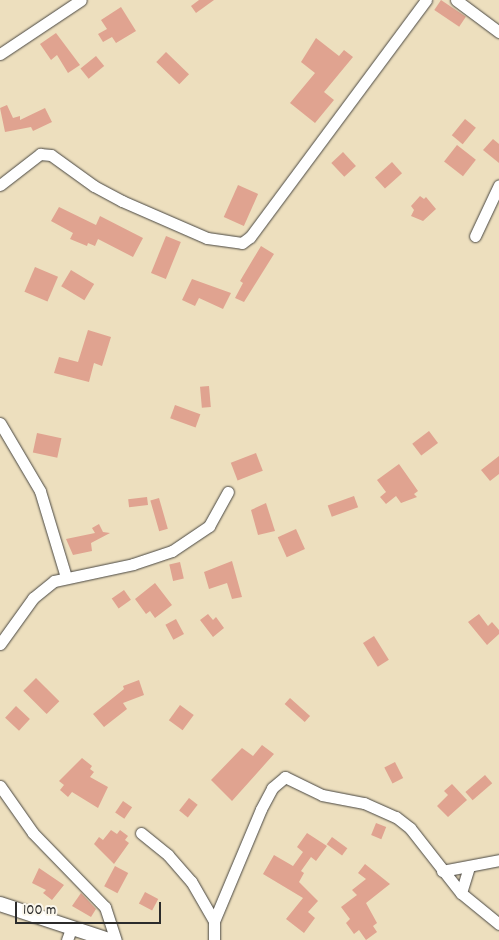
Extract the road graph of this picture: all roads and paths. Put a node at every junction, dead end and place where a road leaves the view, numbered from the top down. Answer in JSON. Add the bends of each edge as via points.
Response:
{"nodes":[{"id":1,"x":81,"y":0,"type":"edge"},
{"id":2,"x":426,"y":0,"type":"edge"},
{"id":3,"x":456,"y":0,"type":"edge"},
{"id":4,"x":499,"y":32,"type":"edge"},
{"id":5,"x":0,"y":54,"type":"edge"},
{"id":6,"x":0,"y":185,"type":"edge"},
{"id":7,"x":499,"y":186,"type":"edge"},
{"id":8,"x":475,"y":236,"type":"dead end"},
{"id":9,"x":0,"y":423,"type":"edge"},
{"id":10,"x":228,"y":492,"type":"dead end"},
{"id":11,"x":66,"y":577,"type":"junction"},
{"id":12,"x":0,"y":644,"type":"edge"},
{"id":13,"x":0,"y":786,"type":"edge"},
{"id":14,"x":141,"y":833,"type":"dead end"},
{"id":15,"x":499,"y":860,"type":"edge"},
{"id":16,"x":469,"y":867,"type":"junction"},
{"id":17,"x":442,"y":871,"type":"junction"},
{"id":18,"x":461,"y":893,"type":"junction"},
{"id":19,"x":0,"y":904,"type":"edge"},
{"id":20,"x":214,"y":921,"type":"junction"},
{"id":21,"x":499,"y":924,"type":"edge"},
{"id":22,"x":69,"y":934,"type":"edge"},
{"id":23,"x":109,"y":940,"type":"edge"},
{"id":24,"x":116,"y":940,"type":"edge"},
{"id":25,"x":214,"y":940,"type":"edge"}],
"edges":[{"from":1,"to":5,"type":"street"},
{"from":2,"to":6,"type":"street","via":[[250,237],[242,243],[207,238],[122,201],[94,186],[51,155],[40,154]]},
{"from":3,"to":4,"type":"street"},
{"from":7,"to":8,"type":"street"},
{"from":9,"to":11,"type":"street","via":[[40,491]]},
{"from":10,"to":11,"type":"street","via":[[209,526],[172,551],[133,564]]},
{"from":11,"to":12,"type":"street","via":[[54,580],[40,591]]},
{"from":13,"to":24,"type":"street","via":[[33,833],[105,907]]},
{"from":14,"to":20,"type":"street","via":[[168,855],[191,881]]},
{"from":15,"to":16,"type":"street"},
{"from":16,"to":17,"type":"street"},
{"from":16,"to":18,"type":"street"},
{"from":17,"to":18,"type":"street"},
{"from":17,"to":20,"type":"street","via":[[410,828],[396,817],[364,803],[322,795],[285,777],[272,788],[261,809]]},
{"from":18,"to":21,"type":"street"},
{"from":19,"to":22,"type":"street"},
{"from":20,"to":25,"type":"street"},
{"from":22,"to":23,"type":"street"}]}
